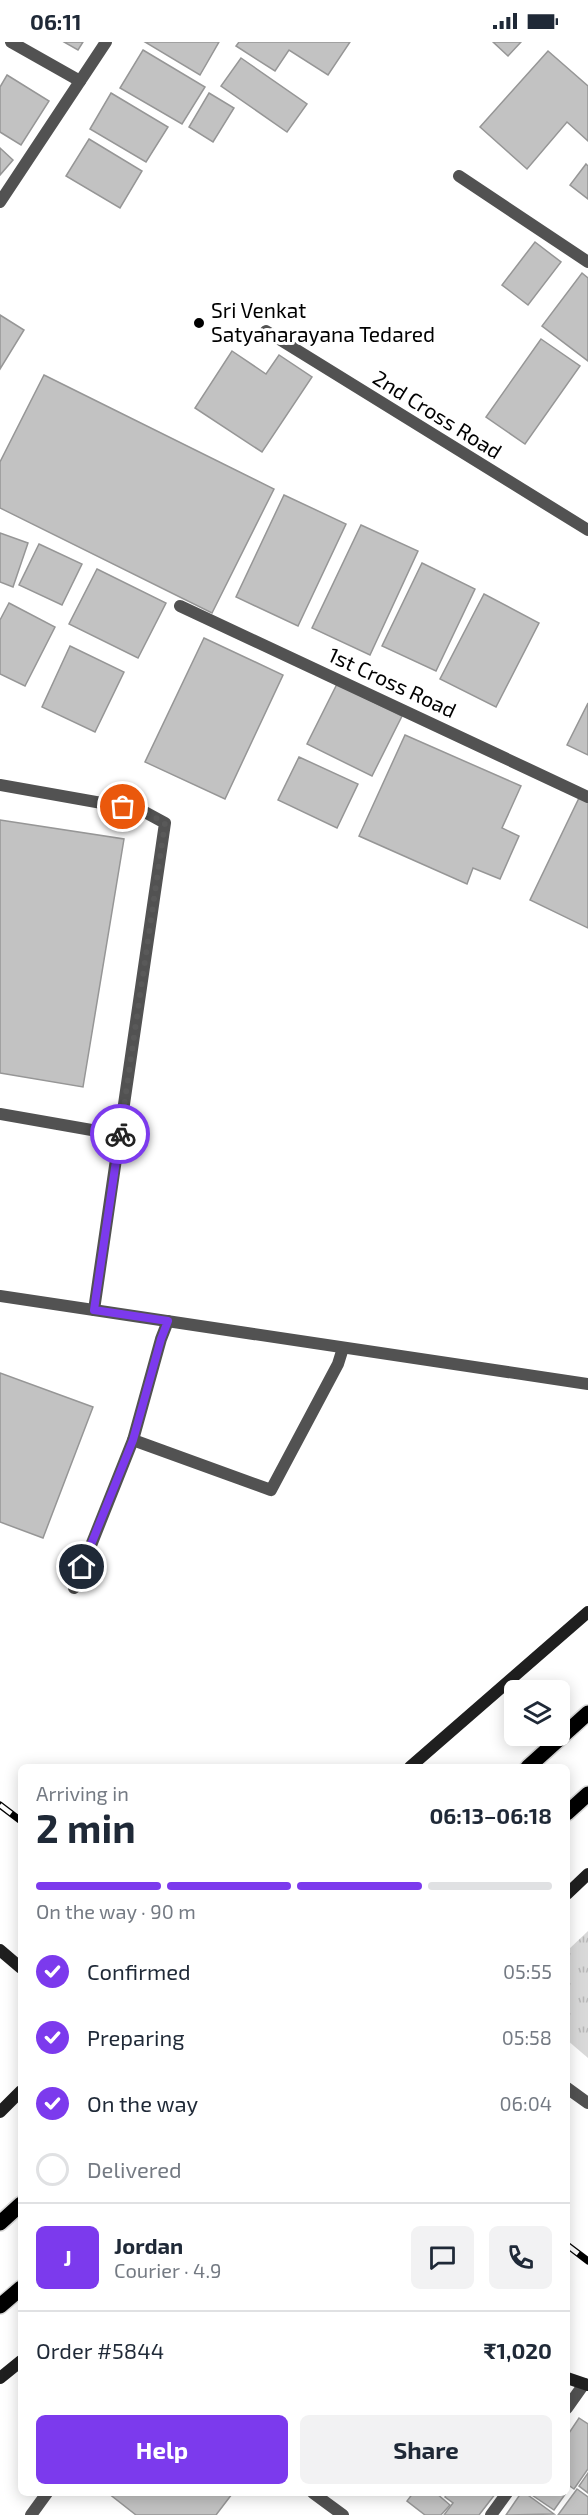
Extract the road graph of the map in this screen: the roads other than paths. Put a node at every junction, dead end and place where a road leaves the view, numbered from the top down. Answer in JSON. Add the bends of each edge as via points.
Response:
{"nodes":[{"id":1,"x":10,"y":42,"type":"edge"},
{"id":2,"x":106,"y":42,"type":"edge"},
{"id":3,"x":80,"y":81,"type":"junction"},
{"id":4,"x":459,"y":176,"type":"dead end"},
{"id":5,"x":0,"y":202,"type":"edge"},
{"id":6,"x":588,"y":262,"type":"edge"},
{"id":7,"x":266,"y":331,"type":"dead end"},
{"id":8,"x":588,"y":530,"type":"edge"},
{"id":9,"x":180,"y":606,"type":"dead end"},
{"id":10,"x":0,"y":785,"type":"edge"},
{"id":11,"x":588,"y":797,"type":"edge"},
{"id":12,"x":0,"y":1114,"type":"edge"},
{"id":13,"x":120,"y":1135,"type":"junction"},
{"id":14,"x":0,"y":1296,"type":"edge"},
{"id":15,"x":94,"y":1310,"type":"junction"},
{"id":16,"x":168,"y":1321,"type":"junction"},
{"id":17,"x":343,"y":1347,"type":"junction"},
{"id":18,"x":588,"y":1384,"type":"edge"},
{"id":19,"x":133,"y":1440,"type":"junction"},
{"id":20,"x":74,"y":1588,"type":"dead end"},
{"id":21,"x":588,"y":1611,"type":"edge"},
{"id":22,"x":588,"y":1713,"type":"edge"},
{"id":23,"x":413,"y":1764,"type":"edge"},
{"id":24,"x":531,"y":1764,"type":"edge"},
{"id":25,"x":588,"y":1794,"type":"edge"},
{"id":26,"x":570,"y":1810,"type":"edge"},
{"id":27,"x":588,"y":1874,"type":"edge"},
{"id":28,"x":570,"y":1891,"type":"edge"},
{"id":29,"x":0,"y":1950,"type":"edge"},
{"id":30,"x":18,"y":1965,"type":"edge"},
{"id":31,"x":570,"y":2090,"type":"edge"},
{"id":32,"x":18,"y":2094,"type":"edge"},
{"id":33,"x":588,"y":2103,"type":"edge"},
{"id":34,"x":0,"y":2112,"type":"edge"},
{"id":35,"x":18,"y":2207,"type":"edge"},
{"id":36,"x":0,"y":2223,"type":"edge"},
{"id":37,"x":18,"y":2291,"type":"edge"},
{"id":38,"x":0,"y":2306,"type":"edge"},
{"id":39,"x":18,"y":2363,"type":"edge"},
{"id":40,"x":0,"y":2378,"type":"edge"},
{"id":41,"x":570,"y":2379,"type":"edge"},
{"id":42,"x":586,"y":2385,"type":"edge"},
{"id":43,"x":570,"y":2404,"type":"edge"},
{"id":44,"x":45,"y":2496,"type":"edge"},
{"id":45,"x":317,"y":2496,"type":"edge"},
{"id":46,"x":505,"y":2496,"type":"edge"},
{"id":47,"x":31,"y":2515,"type":"edge"},
{"id":48,"x":343,"y":2515,"type":"edge"},
{"id":49,"x":491,"y":2515,"type":"edge"}],
"edges":[{"from":1,"to":3,"type":"street"},
{"from":2,"to":3,"type":"street"},
{"from":3,"to":5,"type":"street"},
{"from":4,"to":6,"type":"street"},
{"from":7,"to":8,"type":"street","name":"2nd Cross Road"},
{"from":9,"to":11,"type":"street","name":"1st Cross Road"},
{"from":10,"to":13,"type":"street","via":[[141,810],[165,823]]},
{"from":12,"to":13,"type":"street"},
{"from":13,"to":15,"type":"street"},
{"from":14,"to":15,"type":"street"},
{"from":15,"to":16,"type":"street"},
{"from":16,"to":17,"type":"street"},
{"from":16,"to":19,"type":"street"},
{"from":17,"to":18,"type":"street"},
{"from":17,"to":19,"type":"street","via":[[338,1364],[271,1490]]},
{"from":19,"to":20,"type":"street"},
{"from":21,"to":23,"type":"street"},
{"from":22,"to":24,"type":"main road"},
{"from":25,"to":26,"type":"main road"},
{"from":27,"to":28,"type":"street"},
{"from":29,"to":30,"type":"street"},
{"from":31,"to":33,"type":"street"},
{"from":32,"to":34,"type":"street"},
{"from":35,"to":36,"type":"main road"},
{"from":37,"to":38,"type":"main road"},
{"from":39,"to":40,"type":"street"},
{"from":41,"to":42,"type":"street"},
{"from":42,"to":43,"type":"street"},
{"from":44,"to":47,"type":"street"},
{"from":45,"to":48,"type":"street"},
{"from":46,"to":49,"type":"street"}]}
